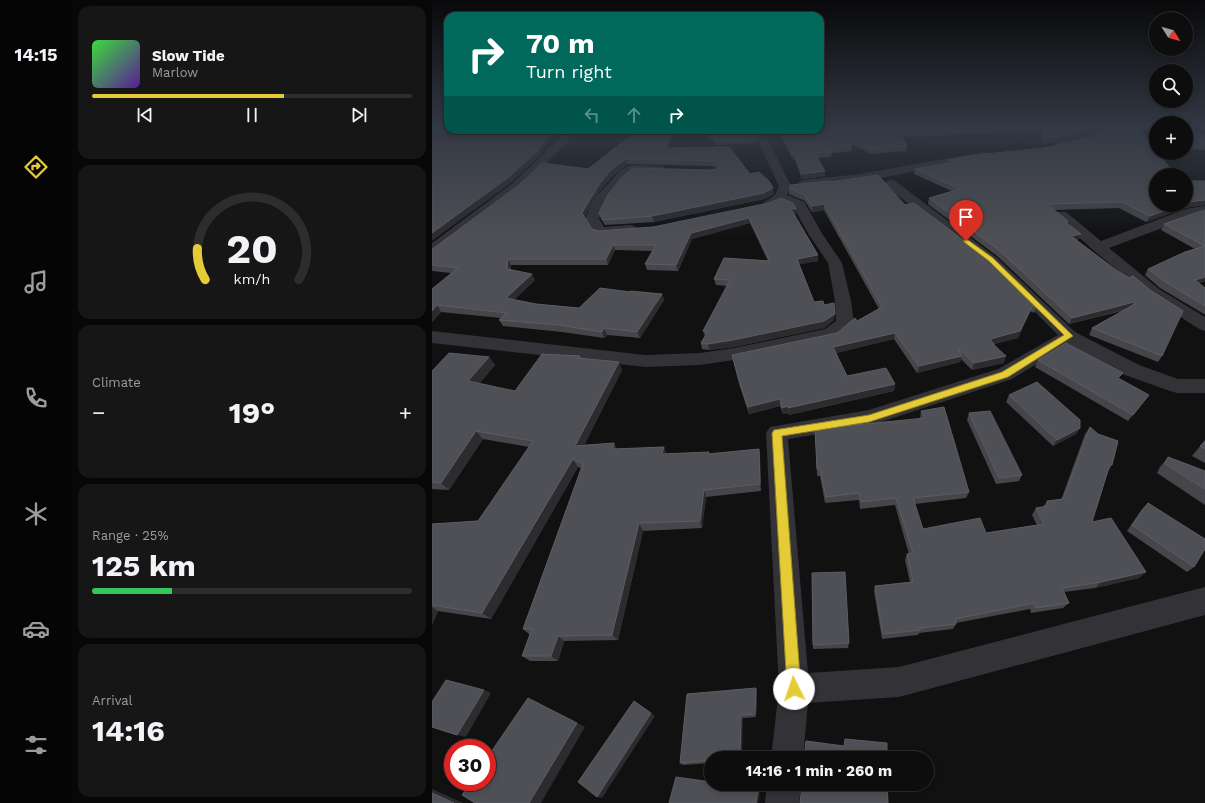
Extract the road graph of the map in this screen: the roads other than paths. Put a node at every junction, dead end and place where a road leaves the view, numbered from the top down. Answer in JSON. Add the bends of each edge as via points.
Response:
{"nodes":[{"id":1,"x":540,"y":163,"type":"edge"},
{"id":2,"x":775,"y":163,"type":"edge"},
{"id":3,"x":933,"y":163,"type":"edge"},
{"id":4,"x":669,"y":169,"type":"edge"},
{"id":5,"x":891,"y":184,"type":"dead end"},
{"id":6,"x":782,"y":191,"type":"junction"},
{"id":7,"x":754,"y":206,"type":"edge"},
{"id":8,"x":1205,"y":210,"type":"edge"},
{"id":9,"x":1061,"y":215,"type":"edge"},
{"id":10,"x":646,"y":228,"type":"edge"},
{"id":11,"x":1098,"y":247,"type":"junction"},
{"id":12,"x":432,"y":250,"type":"edge"},
{"id":13,"x":1205,"y":325,"type":"edge"},
{"id":14,"x":1069,"y":336,"type":"junction"},
{"id":15,"x":432,"y":337,"type":"edge"},
{"id":16,"x":1205,"y":386,"type":"edge"},
{"id":17,"x":1205,"y":601,"type":"edge"},
{"id":18,"x":794,"y":689,"type":"junction"},
{"id":19,"x":788,"y":751,"type":"edge"},
{"id":20,"x":783,"y":791,"type":"edge"},
{"id":21,"x":782,"y":803,"type":"edge"}],
"edges":[{"from":1,"to":12,"type":"street","via":[[517,186]]},
{"from":2,"to":6,"type":"street"},
{"from":3,"to":6,"type":"street"},
{"from":4,"to":10,"type":"street","via":[[631,168],[598,204],[592,219],[600,230]]},
{"from":5,"to":14,"type":"street","via":[[991,260]]},
{"from":6,"to":7,"type":"street","via":[[769,203]]},
{"from":6,"to":15,"type":"street","via":[[799,205],[835,263],[845,323],[830,334],[700,359],[645,361]]},
{"from":8,"to":11,"type":"street","via":[[1191,212]]},
{"from":9,"to":11,"type":"street"},
{"from":11,"to":13,"type":"street","via":[[1153,292]]},
{"from":14,"to":16,"type":"street","via":[[1132,370],[1177,386]]},
{"from":14,"to":18,"type":"street","via":[[1005,374],[869,418],[777,433]]},
{"from":17,"to":18,"type":"street","via":[[899,682]]},
{"from":18,"to":19,"type":"street"},
{"from":20,"to":21,"type":"street"}]}
